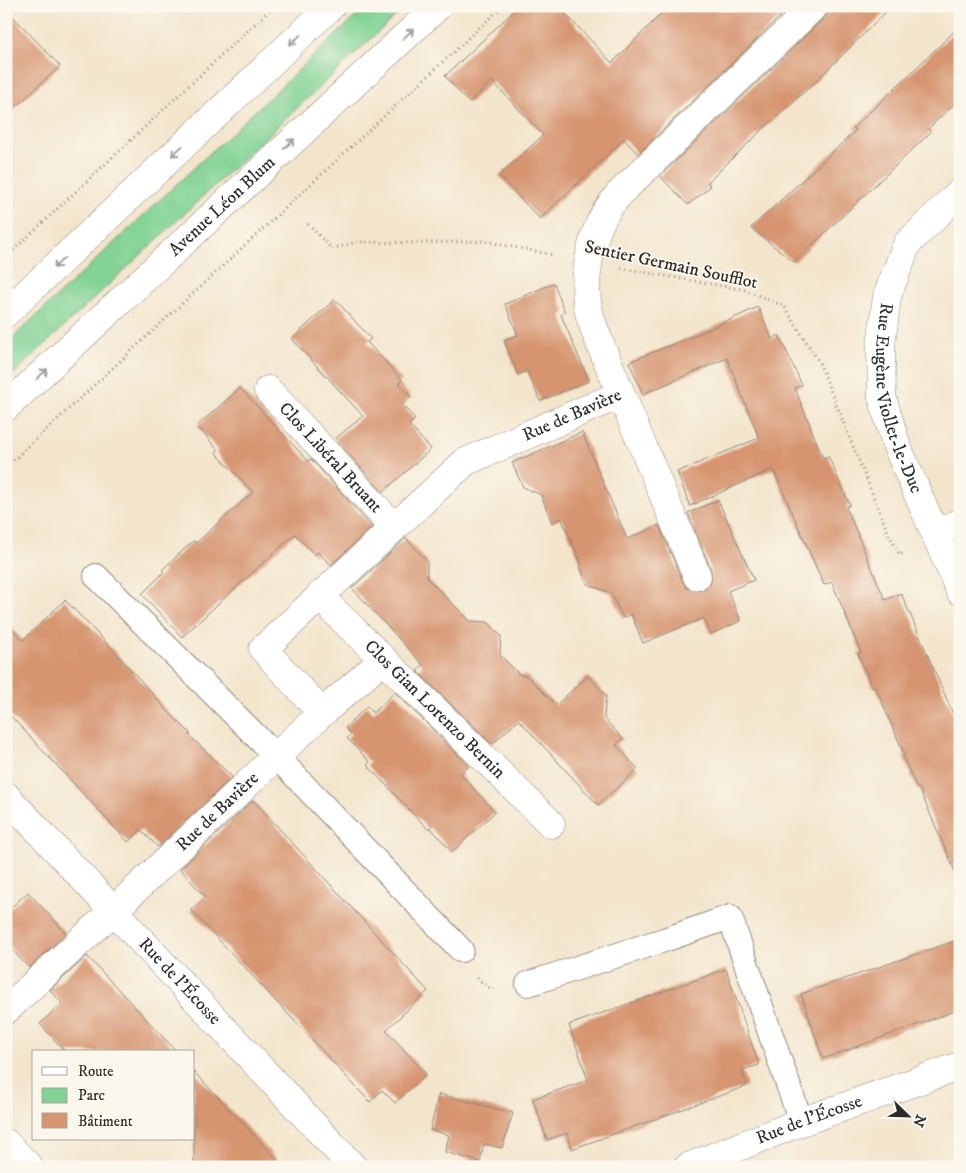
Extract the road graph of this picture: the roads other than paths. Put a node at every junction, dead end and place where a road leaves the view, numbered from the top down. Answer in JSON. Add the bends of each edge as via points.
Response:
{"nodes":[{"id":1,"x":331,"y":6,"type":"edge"},
{"id":2,"x":438,"y":6,"type":"edge"},
{"id":3,"x":814,"y":6,"type":"edge"},
{"id":4,"x":960,"y":192,"type":"edge"},
{"id":5,"x":6,"y":313,"type":"edge"},
{"id":6,"x":268,"y":390,"type":"dead end"},
{"id":7,"x":621,"y":394,"type":"junction"},
{"id":8,"x":6,"y":407,"type":"edge"},
{"id":9,"x":960,"y":522,"type":"edge"},
{"id":10,"x":394,"y":528,"type":"junction"},
{"id":11,"x":935,"y":534,"type":"junction"},
{"id":12,"x":96,"y":576,"type":"dead end"},
{"id":13,"x":697,"y":576,"type":"dead end"},
{"id":14,"x":960,"y":591,"type":"edge"},
{"id":15,"x":319,"y":596,"type":"junction"},
{"id":16,"x":383,"y":660,"type":"junction"},
{"id":17,"x":322,"y":713,"type":"junction"},
{"id":18,"x":276,"y":756,"type":"junction"},
{"id":19,"x":6,"y":796,"type":"edge"},
{"id":20,"x":551,"y":824,"type":"dead end"},
{"id":21,"x":113,"y":911,"type":"junction"},
{"id":22,"x":461,"y":950,"type":"road end"},
{"id":23,"x":528,"y":984,"type":"road end"},
{"id":24,"x":6,"y":1010,"type":"edge"},
{"id":25,"x":960,"y":1066,"type":"edge"},
{"id":26,"x":801,"y":1122,"type":"junction"},
{"id":27,"x":6,"y":1142,"type":"edge"},
{"id":28,"x":29,"y":1167,"type":"edge"},
{"id":29,"x":353,"y":1167,"type":"edge"},
{"id":30,"x":688,"y":1167,"type":"edge"}],
"edges":[{"from":1,"to":5,"type":"street","one_way":true},
{"from":8,"to":2,"type":"street","name":"Avenue Léon Blum","one_way":true},
{"from":3,"to":7,"type":"street","name":"Rue de Bavière","via":[[620,193],[601,222],[589,262],[589,314]]},
{"from":4,"to":11,"type":"street","name":"Rue Eugène Viollet-le-Duc","via":[[907,244],[887,296],[881,346],[882,397],[896,444]]},
{"from":6,"to":10,"type":"street","name":"Clos Libéral Bruant"},
{"from":7,"to":10,"type":"street","name":"Rue de Bavière","via":[[465,462]]},
{"from":7,"to":13,"type":"street"},
{"from":9,"to":11,"type":"street"},
{"from":10,"to":15,"type":"street","name":"Rue de Bavière"},
{"from":11,"to":14,"type":"street","name":"Rue Eugène Viollet-le-Duc"},
{"from":12,"to":18,"type":"lane"},
{"from":15,"to":16,"type":"street","name":"Clos Gian Lorenzo Bernin"},
{"from":15,"to":17,"type":"street","name":"Rue de Bavière","via":[[263,649]]},
{"from":16,"to":17,"type":"street","name":"Rue de Bavière"},
{"from":16,"to":20,"type":"street","name":"Clos Gian Lorenzo Bernin"},
{"from":17,"to":18,"type":"street","name":"Rue de Bavière"},
{"from":18,"to":21,"type":"street","name":"Rue de Bavière"},
{"from":18,"to":22,"type":"lane"},
{"from":19,"to":21,"type":"street","name":"Rue de l'Écosse"},
{"from":21,"to":24,"type":"street","name":"Rue de Bavière"},
{"from":21,"to":29,"type":"street","name":"Rue de l'Écosse"},
{"from":23,"to":26,"type":"lane","via":[[730,917]]},
{"from":25,"to":26,"type":"street","name":"Rue de l'Écosse"},
{"from":26,"to":30,"type":"street","name":"Rue de l'Écosse"},
{"from":27,"to":28,"type":"street"}]}
